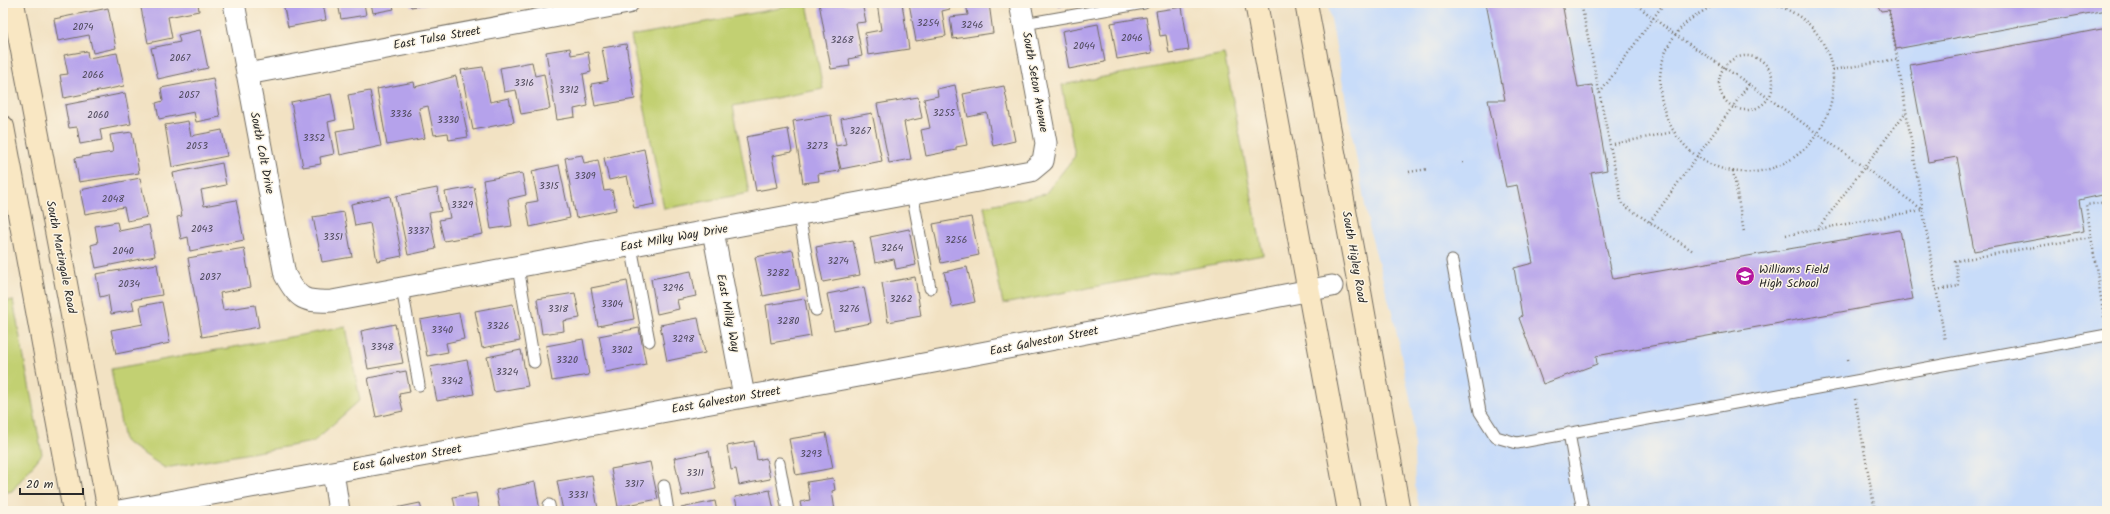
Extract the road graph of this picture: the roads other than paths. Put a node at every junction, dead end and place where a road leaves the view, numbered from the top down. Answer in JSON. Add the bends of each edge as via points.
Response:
{"nodes":[{"id":1,"x":13,"y":3,"type":"edge"},
{"id":2,"x":234,"y":3,"type":"edge"},
{"id":3,"x":628,"y":3,"type":"edge"},
{"id":4,"x":1020,"y":3,"type":"edge"},
{"id":5,"x":1144,"y":3,"type":"edge"},
{"id":6,"x":1256,"y":3,"type":"edge"},
{"id":7,"x":1306,"y":3,"type":"edge"},
{"id":8,"x":1024,"y":24,"type":"junction"},
{"id":9,"x":247,"y":74,"type":"junction"},
{"id":10,"x":3,"y":127,"type":"edge"},
{"id":11,"x":1043,"y":161,"type":"joint"},
{"id":12,"x":912,"y":193,"type":"junction"},
{"id":13,"x":799,"y":215,"type":"junction"},
{"id":14,"x":713,"y":231,"type":"junction"},
{"id":15,"x":631,"y":246,"type":"junction"},
{"id":16,"x":1452,"y":261,"type":"dead end"},
{"id":17,"x":518,"y":267,"type":"junction"},
{"id":18,"x":1332,"y":286,"type":"dead end"},
{"id":19,"x":402,"y":288,"type":"junction"},
{"id":20,"x":930,"y":288,"type":"dead end"},
{"id":21,"x":1308,"y":290,"type":"junction"},
{"id":22,"x":302,"y":298,"type":"joint"},
{"id":23,"x":816,"y":310,"type":"dead end"},
{"id":24,"x":2107,"y":335,"type":"edge"},
{"id":25,"x":649,"y":341,"type":"dead end"},
{"id":26,"x":534,"y":362,"type":"dead end"},
{"id":27,"x":419,"y":385,"type":"dead end"},
{"id":28,"x":744,"y":396,"type":"junction"},
{"id":29,"x":1569,"y":434,"type":"junction"},
{"id":30,"x":779,"y":463,"type":"dead end"},
{"id":31,"x":332,"y":472,"type":"junction"},
{"id":32,"x":664,"y":486,"type":"dead end"},
{"id":33,"x":74,"y":511,"type":"edge"},
{"id":34,"x":109,"y":511,"type":"edge"},
{"id":35,"x":119,"y":511,"type":"edge"},
{"id":36,"x":339,"y":511,"type":"edge"},
{"id":37,"x":668,"y":511,"type":"edge"},
{"id":38,"x":788,"y":511,"type":"edge"},
{"id":39,"x":1349,"y":511,"type":"edge"},
{"id":40,"x":1399,"y":511,"type":"edge"},
{"id":41,"x":1583,"y":511,"type":"edge"}],
"edges":[{"from":1,"to":34,"type":"main road","name":"South Martingale Road"},
{"from":2,"to":9,"type":"street","name":"South Colt Drive"},
{"from":3,"to":9,"type":"street","name":"East Tulsa Street"},
{"from":4,"to":8,"type":"street","name":"South Seton Avenue"},
{"from":5,"to":8,"type":"lane"},
{"from":6,"to":21,"type":"main road"},
{"from":7,"to":40,"type":"main road","name":"South Higley Road"},
{"from":8,"to":11,"type":"street","name":"South Seton Avenue","via":[[1046,143]]},
{"from":9,"to":22,"type":"street","name":"South Colt Drive","via":[[285,275],[293,290]]},
{"from":10,"to":33,"type":"main road"},
{"from":11,"to":12,"type":"street","name":"East Milky Way Drive","via":[[1031,171]]},
{"from":12,"to":13,"type":"street","name":"East Milky Way Drive"},
{"from":12,"to":20,"type":"lane"},
{"from":13,"to":14,"type":"street","name":"East Milky Way Drive"},
{"from":13,"to":23,"type":"lane"},
{"from":14,"to":15,"type":"street","name":"East Milky Way Drive"},
{"from":14,"to":28,"type":"street","name":"East Milky Way"},
{"from":15,"to":17,"type":"street","name":"East Milky Way Drive"},
{"from":15,"to":25,"type":"lane"},
{"from":16,"to":29,"type":"lane","via":[[1480,412],[1496,437],[1517,443]]},
{"from":17,"to":19,"type":"street","name":"East Milky Way Drive"},
{"from":17,"to":26,"type":"lane"},
{"from":18,"to":21,"type":"street","name":"East Galveston Street"},
{"from":19,"to":22,"type":"street","name":"East Milky Way Drive","via":[[332,301],[312,302]]},
{"from":19,"to":27,"type":"lane"},
{"from":21,"to":28,"type":"street","name":"East Galveston Street"},
{"from":21,"to":39,"type":"main road"},
{"from":24,"to":29,"type":"lane"},
{"from":28,"to":31,"type":"street","name":"East Galveston Street"},
{"from":29,"to":41,"type":"lane"},
{"from":30,"to":38,"type":"lane"},
{"from":31,"to":35,"type":"street","name":"East Galveston Street"},
{"from":31,"to":36,"type":"street"},
{"from":32,"to":37,"type":"lane"}]}
